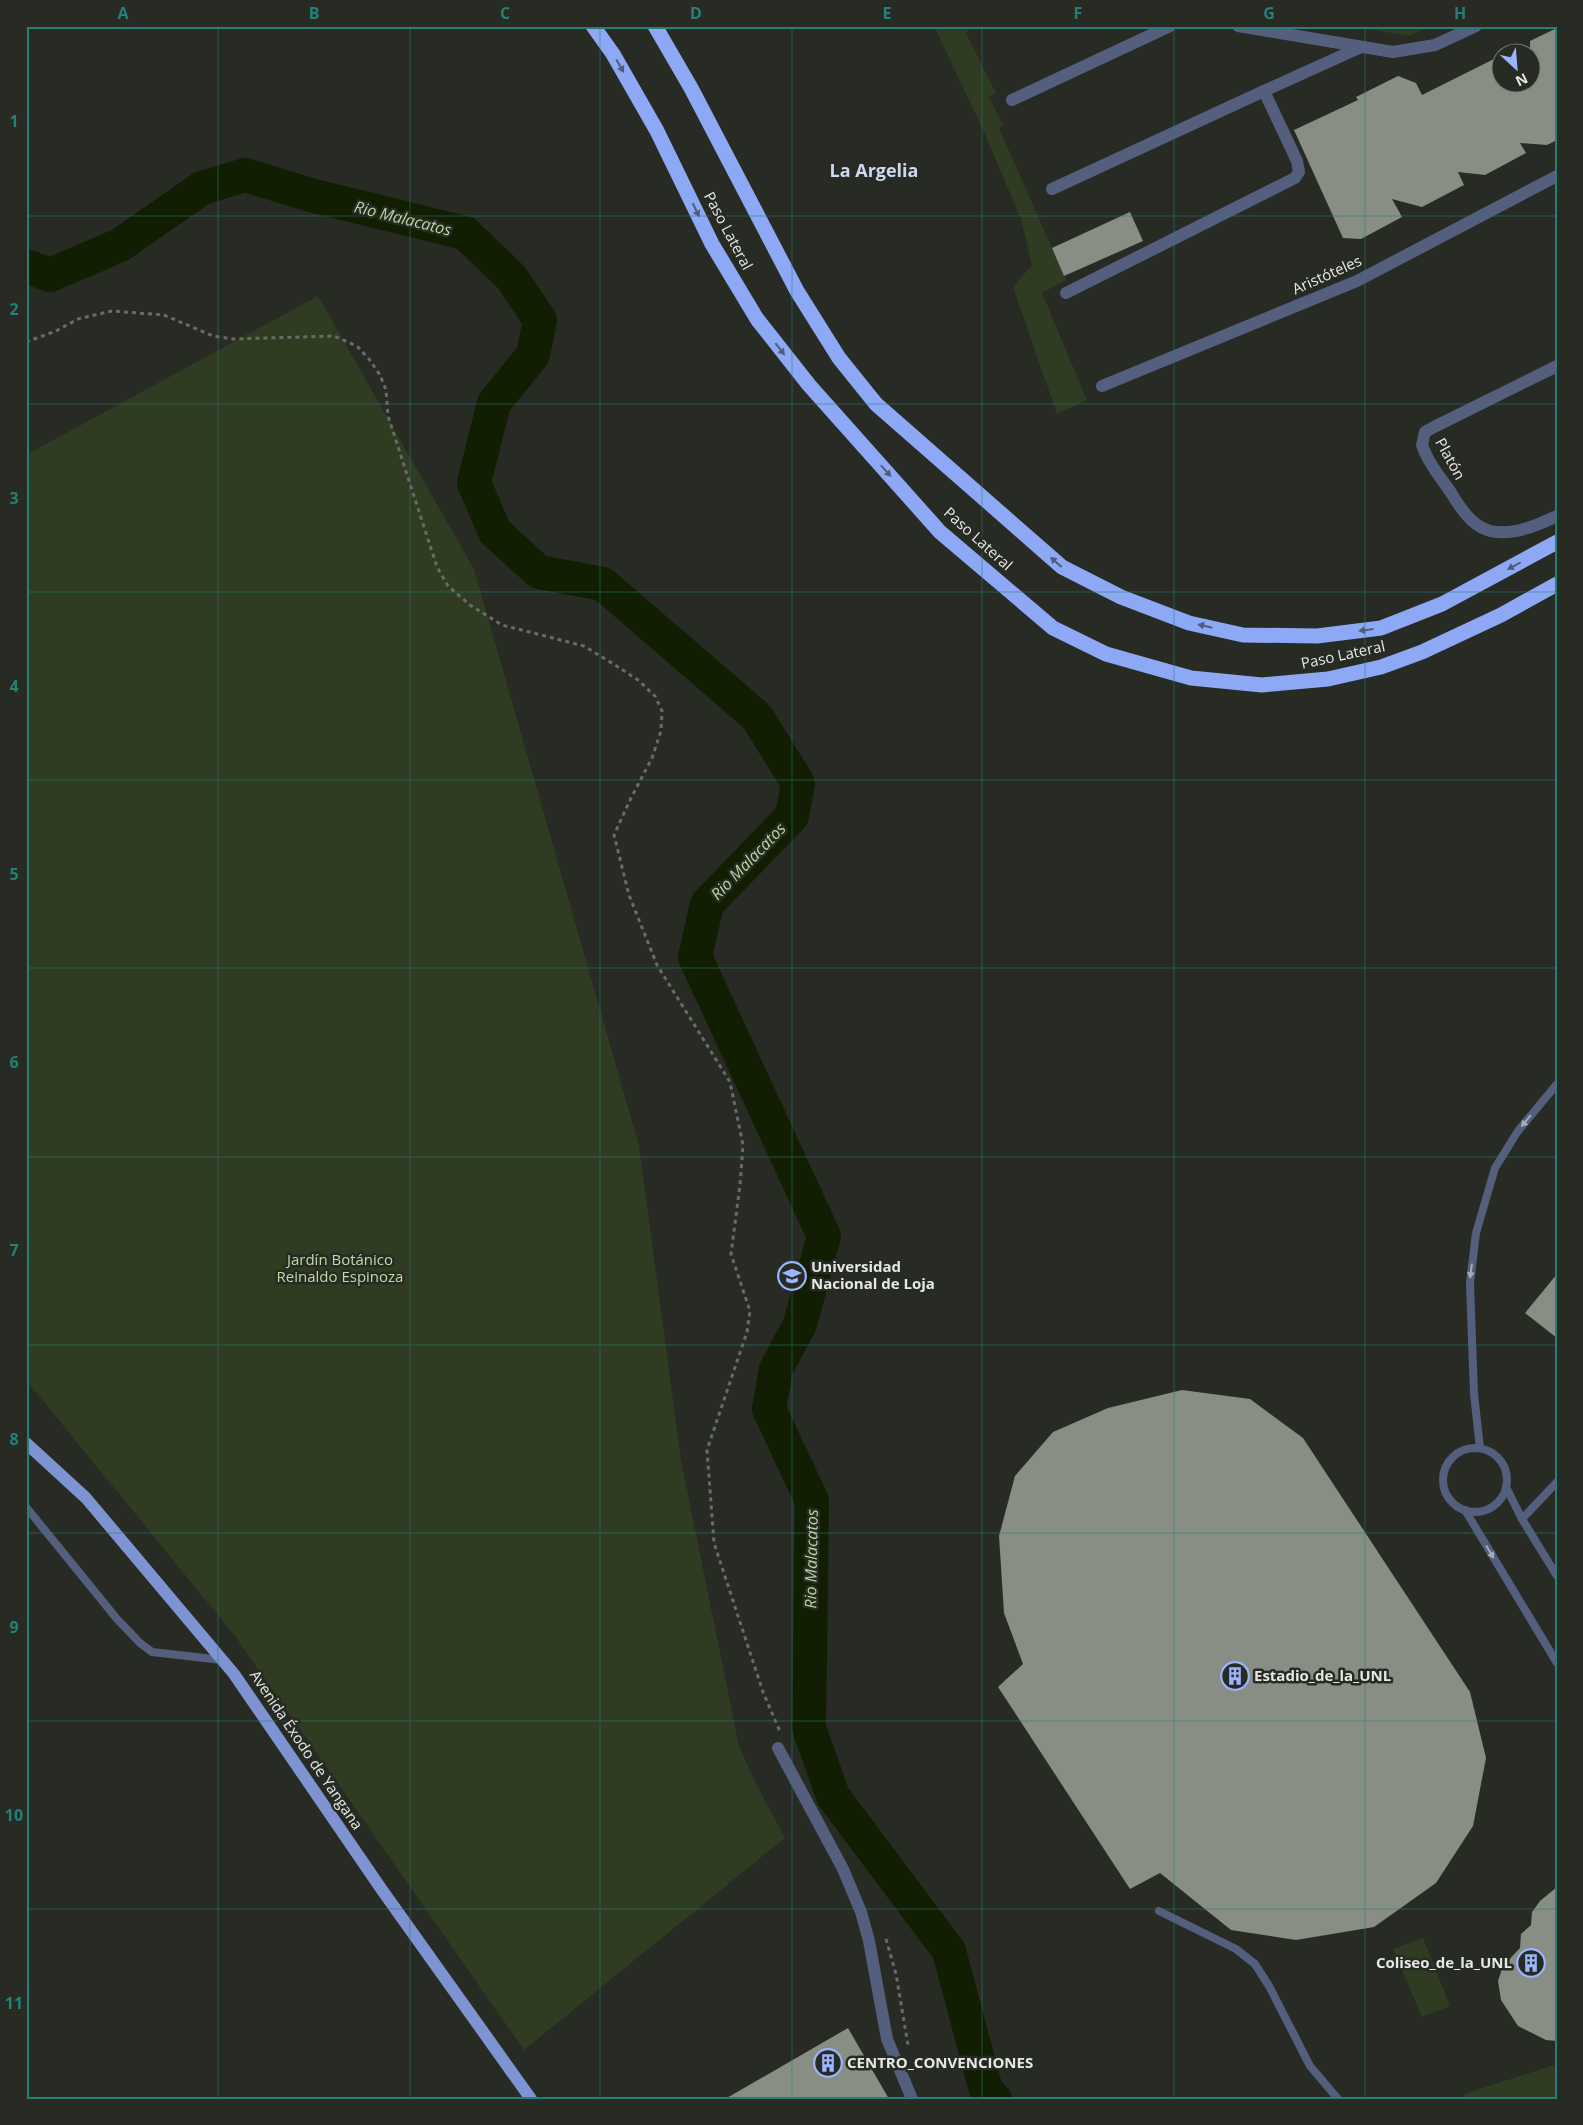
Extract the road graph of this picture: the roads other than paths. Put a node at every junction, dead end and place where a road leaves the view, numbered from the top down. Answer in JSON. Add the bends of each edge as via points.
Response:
{"nodes":[{"id":1,"x":593,"y":26,"type":"edge"},
{"id":2,"x":655,"y":26,"type":"edge"},
{"id":3,"x":1170,"y":26,"type":"edge"},
{"id":4,"x":1238,"y":26,"type":"edge"},
{"id":5,"x":1476,"y":26,"type":"edge"},
{"id":6,"x":1361,"y":48,"type":"junction"},
{"id":7,"x":1264,"y":91,"type":"junction"},
{"id":8,"x":1012,"y":100,"type":"dead end"},
{"id":9,"x":1557,"y":176,"type":"edge"},
{"id":10,"x":1052,"y":189,"type":"dead end"},
{"id":11,"x":1066,"y":293,"type":"dead end"},
{"id":12,"x":1557,"y":366,"type":"edge"},
{"id":13,"x":1102,"y":386,"type":"dead end"},
{"id":14,"x":1557,"y":516,"type":"edge"},
{"id":15,"x":1557,"y":542,"type":"edge"},
{"id":16,"x":1557,"y":584,"type":"edge"},
{"id":17,"x":1557,"y":1084,"type":"edge"},
{"id":18,"x":26,"y":1443,"type":"edge"},
{"id":19,"x":1480,"y":1448,"type":"junction"},
{"id":20,"x":1557,"y":1482,"type":"edge"},
{"id":21,"x":1506,"y":1488,"type":"junction"},
{"id":22,"x":26,"y":1507,"type":"edge"},
{"id":23,"x":1465,"y":1510,"type":"junction"},
{"id":24,"x":1522,"y":1519,"type":"junction"},
{"id":25,"x":1557,"y":1576,"type":"edge"},
{"id":26,"x":222,"y":1660,"type":"junction"},
{"id":27,"x":1557,"y":1663,"type":"edge"},
{"id":28,"x":778,"y":1748,"type":"dead end"},
{"id":29,"x":1159,"y":1911,"type":"dead end"},
{"id":30,"x":531,"y":2099,"type":"edge"},
{"id":31,"x":912,"y":2099,"type":"edge"},
{"id":32,"x":1338,"y":2099,"type":"edge"}],
"edges":[{"from":1,"to":16,"type":"highway","name":"Paso Lateral","one_way":true,"via":[[613,54],[657,131],[712,244],[757,319],[809,385],[940,532],[1053,628],[1106,654],[1190,678],[1262,685],[1328,679],[1381,667],[1422,652]]},
{"from":15,"to":2,"type":"highway","name":"Paso Lateral","one_way":true,"via":[[1442,604],[1381,628],[1317,636],[1243,635],[1189,623],[1121,597],[1062,567],[876,404],[839,358],[797,291]]},
{"from":3,"to":8,"type":"street"},
{"from":4,"to":6,"type":"street"},
{"from":5,"to":6,"type":"street","via":[[1435,45],[1393,52]]},
{"from":6,"to":7,"type":"street"},
{"from":7,"to":10,"type":"street"},
{"from":7,"to":11,"type":"street","via":[[1299,168],[1295,178]]},
{"from":9,"to":13,"type":"street","name":"Aristóteles","via":[[1356,281]]},
{"from":12,"to":14,"type":"street","name":"Platón","via":[[1425,432],[1422,445],[1459,505],[1477,525],[1492,532],[1523,530]]},
{"from":17,"to":19,"type":"lane","one_way":true,"via":[[1518,1131],[1495,1168],[1476,1233],[1470,1282],[1474,1394]]},
{"from":18,"to":26,"type":"main road","name":"Avenida Éxodo de Yangana","via":[[86,1498]]},
{"from":19,"to":21,"type":"lane","via":[[1499,1458],[1507,1477]]},
{"from":19,"to":23,"type":"lane","via":[[1460,1452],[1451,1458],[1444,1472],[1444,1488],[1449,1498]]},
{"from":20,"to":24,"type":"lane"},
{"from":21,"to":23,"type":"lane","via":[[1503,1496],[1490,1508],[1474,1512]]},
{"from":21,"to":24,"type":"lane"},
{"from":22,"to":26,"type":"lane","via":[[140,1643],[152,1652]]},
{"from":23,"to":27,"type":"lane","one_way":true},
{"from":24,"to":25,"type":"lane"},
{"from":26,"to":30,"type":"main road","name":"Avenida Éxodo de Yangana"},
{"from":28,"to":31,"type":"street","via":[[843,1869],[861,1912],[887,2039]]},
{"from":29,"to":32,"type":"lane","via":[[1236,1949],[1255,1964],[1310,2066]]}]}
